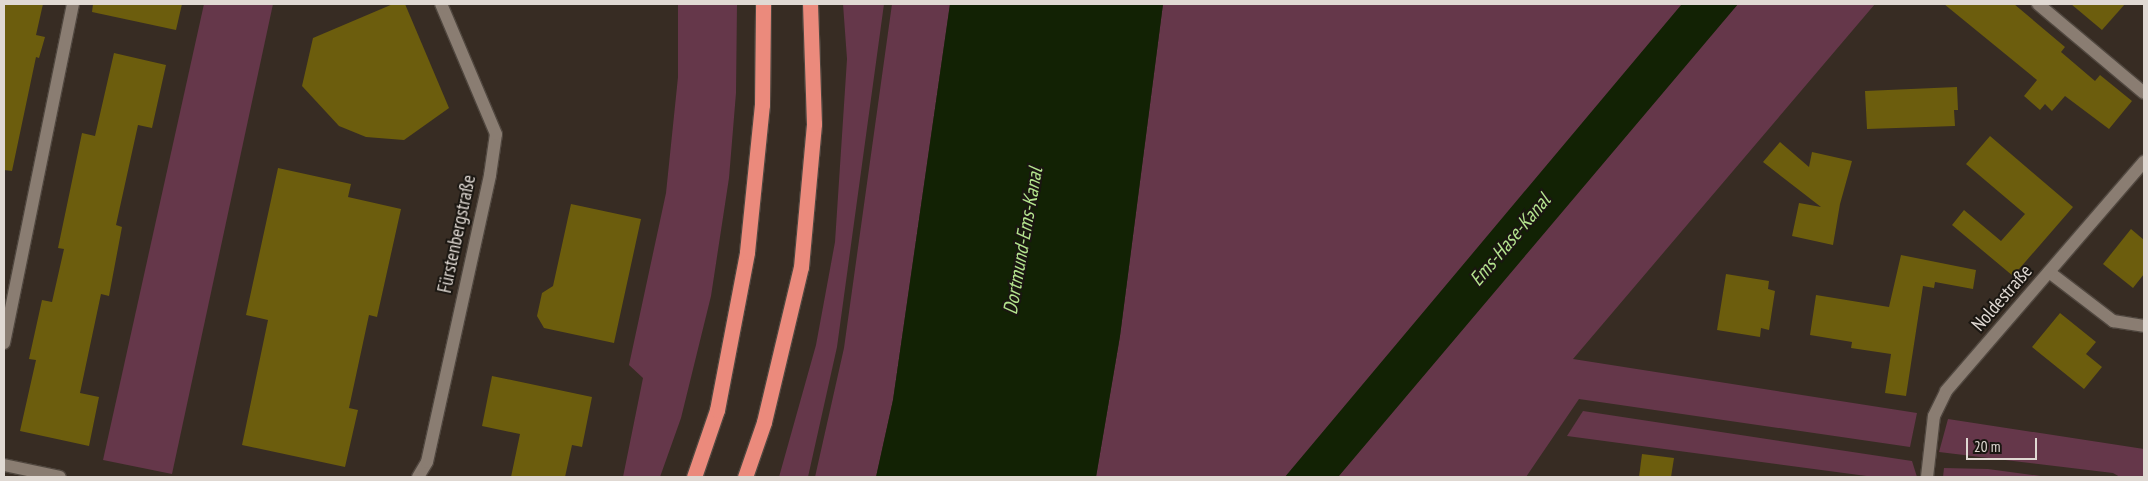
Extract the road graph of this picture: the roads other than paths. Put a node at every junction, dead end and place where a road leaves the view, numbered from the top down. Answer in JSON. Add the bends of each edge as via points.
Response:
{"nodes":[{"id":1,"x":73,"y":4,"type":"edge"},
{"id":2,"x":441,"y":4,"type":"edge"},
{"id":3,"x":763,"y":4,"type":"edge"},
{"id":4,"x":810,"y":4,"type":"edge"},
{"id":5,"x":2038,"y":4,"type":"edge"},
{"id":6,"x":2144,"y":93,"type":"edge"},
{"id":7,"x":2144,"y":162,"type":"edge"},
{"id":8,"x":2049,"y":272,"type":"junction"},
{"id":9,"x":2144,"y":326,"type":"edge"},
{"id":10,"x":4,"y":343,"type":"edge"},
{"id":11,"x":4,"y":464,"type":"edge"},
{"id":12,"x":60,"y":477,"type":"edge"},
{"id":13,"x":418,"y":477,"type":"edge"},
{"id":14,"x":694,"y":477,"type":"edge"},
{"id":15,"x":745,"y":477,"type":"edge"},
{"id":16,"x":1927,"y":477,"type":"edge"}],
"edges":[{"from":1,"to":10,"type":"street"},
{"from":2,"to":13,"type":"street","name":"Fürstenbergstraße","via":[[496,134],[490,175],[432,437],[426,462]]},
{"from":3,"to":14,"type":"highway","via":[[762,105],[746,252],[717,410]]},
{"from":4,"to":15,"type":"highway","via":[[814,124],[801,267],[764,422]]},
{"from":5,"to":6,"type":"street"},
{"from":7,"to":8,"type":"street","name":"Noldestraße"},
{"from":8,"to":9,"type":"street","via":[[2113,321]]},
{"from":8,"to":16,"type":"street","name":"Noldestraße","via":[[1940,400],[1934,416]]},
{"from":11,"to":12,"type":"street"}]}
